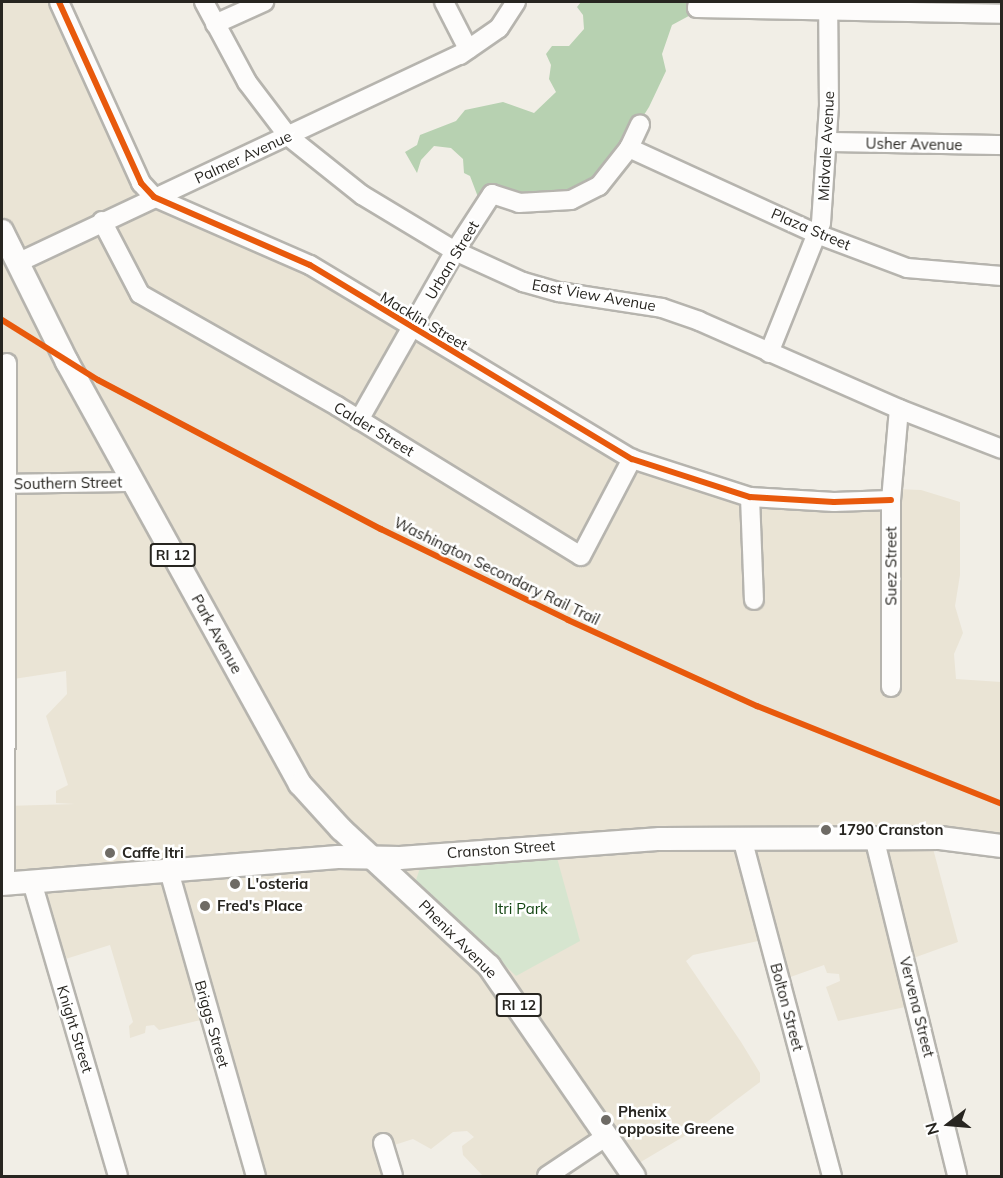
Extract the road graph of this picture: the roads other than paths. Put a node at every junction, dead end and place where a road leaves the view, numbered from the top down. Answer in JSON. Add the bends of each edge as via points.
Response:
{"nodes":[{"id":1,"x":59,"y":2,"type":"edge"},
{"id":2,"x":204,"y":2,"type":"edge"},
{"id":3,"x":264,"y":2,"type":"edge"},
{"id":4,"x":444,"y":2,"type":"edge"},
{"id":5,"x":516,"y":2,"type":"edge"},
{"id":6,"x":697,"y":5,"type":"edge"},
{"id":7,"x":828,"y":6,"type":"edge"},
{"id":8,"x":1002,"y":14,"type":"edge"},
{"id":9,"x":215,"y":24,"type":"junction"},
{"id":10,"x":468,"y":49,"type":"junction"},
{"id":11,"x":640,"y":124,"type":"dead end"},
{"id":12,"x":288,"y":136,"type":"junction"},
{"id":13,"x":827,"y":142,"type":"junction"},
{"id":14,"x":1002,"y":145,"type":"edge"},
{"id":15,"x":629,"y":148,"type":"junction"},
{"id":16,"x":154,"y":197,"type":"junction"},
{"id":17,"x":102,"y":221,"type":"junction"},
{"id":18,"x":2,"y":231,"type":"edge"},
{"id":19,"x":817,"y":234,"type":"junction"},
{"id":20,"x":455,"y":251,"type":"junction"},
{"id":21,"x":17,"y":263,"type":"junction"},
{"id":22,"x":1002,"y":276,"type":"edge"},
{"id":23,"x":412,"y":328,"type":"junction"},
{"id":24,"x":769,"y":353,"type":"junction"},
{"id":25,"x":7,"y":363,"type":"dead end"},
{"id":26,"x":898,"y":409,"type":"junction"},
{"id":27,"x":359,"y":420,"type":"junction"},
{"id":28,"x":1002,"y":450,"type":"edge"},
{"id":29,"x":632,"y":459,"type":"junction"},
{"id":30,"x":134,"y":482,"type":"junction"},
{"id":31,"x":4,"y":484,"type":"edge"},
{"id":32,"x":750,"y":497,"type":"junction"},
{"id":33,"x":891,"y":500,"type":"junction"},
{"id":34,"x":754,"y":600,"type":"dead end"},
{"id":35,"x":891,"y":687,"type":"dead end"},
{"id":36,"x":4,"y":689,"type":"edge"},
{"id":37,"x":874,"y":837,"type":"junction"},
{"id":38,"x":742,"y":838,"type":"junction"},
{"id":39,"x":1002,"y":846,"type":"edge"},
{"id":40,"x":374,"y":858,"type":"junction"},
{"id":41,"x":169,"y":871,"type":"junction"},
{"id":42,"x":32,"y":882,"type":"junction"},
{"id":43,"x":3,"y":884,"type":"edge"},
{"id":44,"x":607,"y":1136,"type":"junction"},
{"id":45,"x":383,"y":1143,"type":"dead end"},
{"id":46,"x":118,"y":1176,"type":"edge"},
{"id":47,"x":256,"y":1176,"type":"edge"},
{"id":48,"x":393,"y":1176,"type":"edge"},
{"id":49,"x":547,"y":1176,"type":"edge"},
{"id":50,"x":634,"y":1176,"type":"edge"},
{"id":51,"x":832,"y":1176,"type":"edge"},
{"id":52,"x":957,"y":1176,"type":"edge"}],
"edges":[{"from":1,"to":16,"type":"street","via":[[141,183]]},
{"from":2,"to":9,"type":"street","name":"East View Avenue"},
{"from":3,"to":9,"type":"street"},
{"from":4,"to":10,"type":"street"},
{"from":5,"to":10,"type":"street","name":"Palmer Avenue","via":[[499,28]]},
{"from":6,"to":7,"type":"street"},
{"from":7,"to":8,"type":"street"},
{"from":7,"to":13,"type":"street","name":"Midvale Avenue"},
{"from":9,"to":12,"type":"street","name":"East View Avenue","via":[[247,82]]},
{"from":10,"to":12,"type":"street","name":"Palmer Avenue"},
{"from":11,"to":15,"type":"street"},
{"from":12,"to":16,"type":"street","name":"Palmer Avenue"},
{"from":12,"to":20,"type":"street","name":"East View Avenue","via":[[362,195]]},
{"from":13,"to":14,"type":"street","name":"Usher Avenue"},
{"from":13,"to":19,"type":"street","name":"Midvale Avenue"},
{"from":15,"to":19,"type":"street","name":"Plaza Street"},
{"from":15,"to":20,"type":"street","name":"Urban Street","via":[[599,186],[571,200],[519,203],[492,194]]},
{"from":16,"to":17,"type":"street","name":"Palmer Avenue"},
{"from":16,"to":23,"type":"street","name":"Macklin Street","via":[[310,264]]},
{"from":17,"to":21,"type":"street","name":"Palmer Avenue"},
{"from":17,"to":27,"type":"street","name":"Calder Street","via":[[140,294]]},
{"from":18,"to":21,"type":"main road","name":"Park Avenue","number":"RI 12"},
{"from":19,"to":22,"type":"street","name":"Plaza Street","via":[[907,268]]},
{"from":19,"to":24,"type":"street","name":"Midvale Avenue"},
{"from":20,"to":23,"type":"street","name":"Urban Street"},
{"from":20,"to":24,"type":"street","name":"East View Avenue","via":[[523,282],[559,292],[662,308]]},
{"from":21,"to":30,"type":"main road","name":"Park Avenue","number":"RI 12"},
{"from":23,"to":27,"type":"street","name":"Urban Street"},
{"from":23,"to":29,"type":"street","name":"Macklin Street"},
{"from":24,"to":26,"type":"street","name":"East View Avenue"},
{"from":25,"to":31,"type":"street"},
{"from":26,"to":28,"type":"street","name":"East View Avenue"},
{"from":26,"to":33,"type":"street","name":"Suez Street"},
{"from":27,"to":29,"type":"street","name":"Calder Street","via":[[581,556]]},
{"from":29,"to":32,"type":"street","name":"Macklin Street"},
{"from":30,"to":31,"type":"street","name":"Southern Street"},
{"from":30,"to":40,"type":"main road","name":"Park Avenue","number":"RI 12","via":[[300,784],[333,822]]},
{"from":31,"to":36,"type":"street"},
{"from":32,"to":33,"type":"street","name":"Macklin Street","via":[[834,502]]},
{"from":32,"to":34,"type":"street"},
{"from":33,"to":35,"type":"street","name":"Suez Street"},
{"from":36,"to":43,"type":"street"},
{"from":37,"to":38,"type":"main road","name":"Cranston Street"},
{"from":37,"to":39,"type":"main road","name":"Cranston Street","via":[[952,839]]},
{"from":37,"to":52,"type":"street","name":"Vervena Street"},
{"from":38,"to":40,"type":"main road","name":"Cranston Street","via":[[542,845]]},
{"from":38,"to":51,"type":"street","name":"Bolton Street"},
{"from":40,"to":41,"type":"main road","name":"Cranston Street"},
{"from":40,"to":44,"type":"main road","name":"Phenix Avenue","number":"RI 12","via":[[489,966]]},
{"from":41,"to":42,"type":"main road","name":"Cranston Street"},
{"from":41,"to":47,"type":"street","name":"Briggs Street"},
{"from":42,"to":43,"type":"main road","name":"Cranston Street"},
{"from":42,"to":46,"type":"street","name":"Knight Street"},
{"from":44,"to":49,"type":"street"},
{"from":44,"to":50,"type":"main road","name":"Phenix Avenue","number":"RI 12"},
{"from":45,"to":48,"type":"street"}]}
